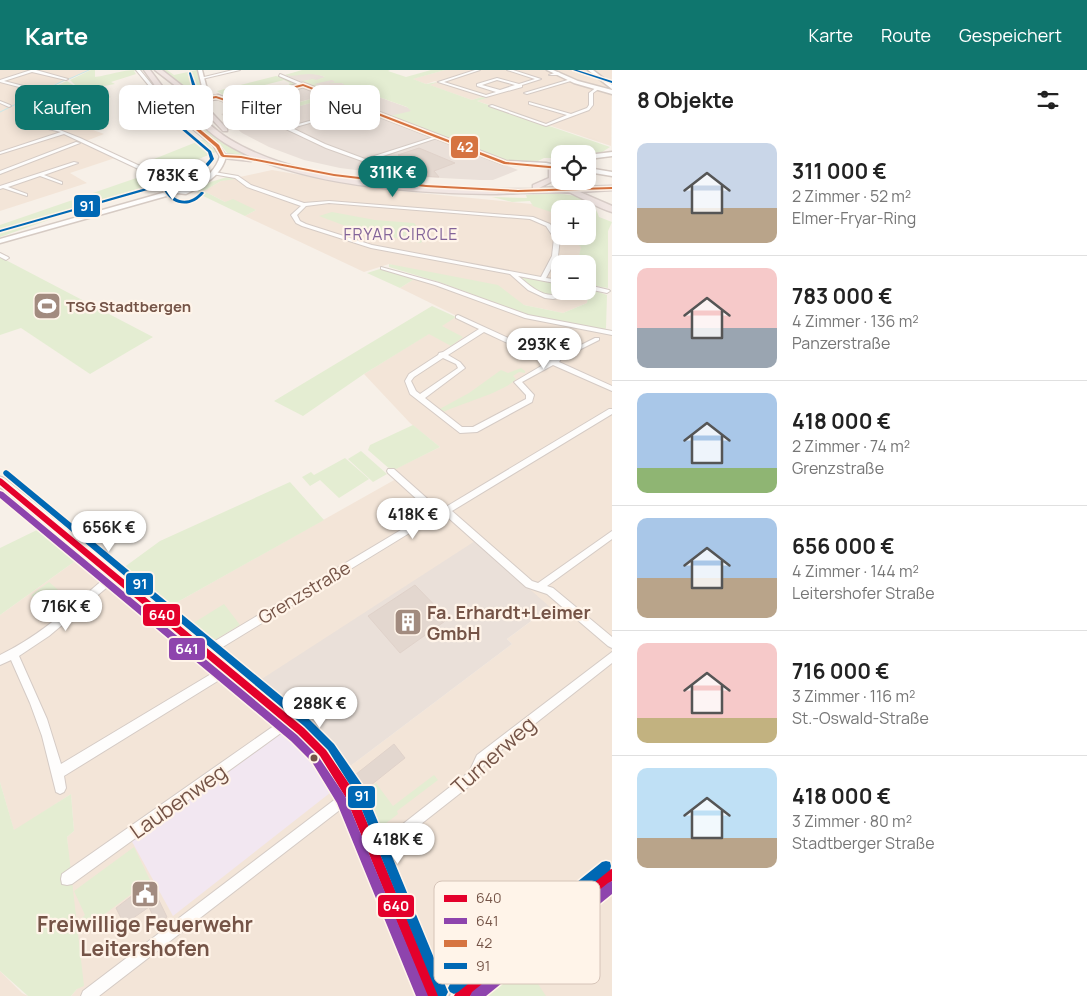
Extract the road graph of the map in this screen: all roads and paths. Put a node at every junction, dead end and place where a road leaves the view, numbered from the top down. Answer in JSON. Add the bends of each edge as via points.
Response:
{"nodes":[{"id":1,"x":33,"y":70,"type":"edge"},
{"id":2,"x":138,"y":70,"type":"edge"},
{"id":3,"x":148,"y":70,"type":"edge"},
{"id":4,"x":157,"y":70,"type":"edge"},
{"id":5,"x":200,"y":70,"type":"edge"},
{"id":6,"x":238,"y":70,"type":"edge"},
{"id":7,"x":478,"y":70,"type":"edge"},
{"id":8,"x":509,"y":70,"type":"edge"},
{"id":9,"x":549,"y":70,"type":"edge"},
{"id":10,"x":590,"y":70,"type":"edge"},
{"id":11,"x":280,"y":75,"type":"dead end"},
{"id":12,"x":66,"y":78,"type":"dead end"},
{"id":13,"x":202,"y":78,"type":"junction"},
{"id":14,"x":572,"y":80,"type":"junction"},
{"id":15,"x":0,"y":81,"type":"edge"},
{"id":16,"x":15,"y":85,"type":"edge"},
{"id":17,"x":150,"y":85,"type":"edge"},
{"id":18,"x":168,"y":85,"type":"edge"},
{"id":19,"x":172,"y":85,"type":"edge"},
{"id":20,"x":198,"y":85,"type":"edge"},
{"id":21,"x":303,"y":85,"type":"junction"},
{"id":22,"x":300,"y":86,"type":"edge"},
{"id":23,"x":521,"y":86,"type":"junction"},
{"id":24,"x":310,"y":87,"type":"edge"},
{"id":25,"x":608,"y":90,"type":"edge"},
{"id":26,"x":501,"y":92,"type":"junction"},
{"id":27,"x":526,"y":93,"type":"dead end"},
{"id":28,"x":0,"y":102,"type":"edge"},
{"id":29,"x":530,"y":103,"type":"dead end"},
{"id":30,"x":9,"y":106,"type":"dead end"},
{"id":31,"x":491,"y":106,"type":"dead end"},
{"id":32,"x":380,"y":114,"type":"edge"},
{"id":33,"x":570,"y":115,"type":"junction"},
{"id":34,"x":213,"y":122,"type":"edge"},
{"id":35,"x":213,"y":127,"type":"edge"},
{"id":36,"x":56,"y":130,"type":"edge"},
{"id":37,"x":207,"y":130,"type":"edge"},
{"id":38,"x":293,"y":130,"type":"edge"},
{"id":39,"x":63,"y":133,"type":"junction"},
{"id":40,"x":438,"y":137,"type":"junction"},
{"id":41,"x":78,"y":143,"type":"dead end"},
{"id":42,"x":0,"y":153,"type":"edge"},
{"id":43,"x":612,"y":154,"type":"edge"},
{"id":44,"x":223,"y":156,"type":"junction"},
{"id":45,"x":596,"y":156,"type":"edge"},
{"id":46,"x":76,"y":163,"type":"dead end"},
{"id":47,"x":278,"y":163,"type":"junction"},
{"id":48,"x":551,"y":167,"type":"edge"},
{"id":49,"x":596,"y":171,"type":"edge"},
{"id":50,"x":0,"y":173,"type":"edge"},
{"id":51,"x":214,"y":173,"type":"junction"},
{"id":52,"x":612,"y":174,"type":"edge"},
{"id":53,"x":40,"y":175,"type":"junction"},
{"id":54,"x":551,"y":181,"type":"edge"},
{"id":55,"x":60,"y":183,"type":"dead end"},
{"id":56,"x":596,"y":184,"type":"edge"},
{"id":57,"x":610,"y":186,"type":"edge"},
{"id":58,"x":2,"y":187,"type":"edge"},
{"id":59,"x":596,"y":187,"type":"edge"},
{"id":60,"x":179,"y":188,"type":"junction"},
{"id":61,"x":532,"y":188,"type":"junction"},
{"id":62,"x":551,"y":190,"type":"joint"},
{"id":63,"x":612,"y":194,"type":"edge"},
{"id":64,"x":25,"y":195,"type":"dead end"},
{"id":65,"x":612,"y":204,"type":"edge"},
{"id":66,"x":304,"y":205,"type":"junction"},
{"id":67,"x":612,"y":209,"type":"edge"},
{"id":68,"x":0,"y":241,"type":"edge"},
{"id":69,"x":383,"y":268,"type":"dead end"},
{"id":70,"x":511,"y":272,"type":"junction"},
{"id":71,"x":543,"y":278,"type":"junction"},
{"id":72,"x":551,"y":280,"type":"edge"},
{"id":73,"x":596,"y":289,"type":"edge"},
{"id":74,"x":607,"y":291,"type":"dead end"},
{"id":75,"x":551,"y":295,"type":"edge"},
{"id":76,"x":458,"y":317,"type":"dead end"},
{"id":77,"x":482,"y":330,"type":"junction"},
{"id":78,"x":612,"y":333,"type":"edge"},
{"id":79,"x":597,"y":339,"type":"dead end"},
{"id":80,"x":441,"y":354,"type":"junction"},
{"id":81,"x":554,"y":363,"type":"junction"},
{"id":82,"x":612,"y":389,"type":"edge"},
{"id":83,"x":420,"y":398,"type":"junction"},
{"id":84,"x":612,"y":411,"type":"edge"},
{"id":85,"x":391,"y":471,"type":"dead end"},
{"id":86,"x":0,"y":481,"type":"edge"},
{"id":87,"x":442,"y":511,"type":"junction"},
{"id":88,"x":612,"y":534,"type":"edge"},
{"id":89,"x":114,"y":576,"type":"junction"},
{"id":90,"x":539,"y":587,"type":"junction"},
{"id":91,"x":612,"y":643,"type":"edge"},
{"id":92,"x":204,"y":653,"type":"junction"},
{"id":93,"x":13,"y":654,"type":"junction"},
{"id":94,"x":612,"y":657,"type":"edge"},
{"id":95,"x":0,"y":660,"type":"edge"},
{"id":96,"x":225,"y":671,"type":"junction"},
{"id":97,"x":288,"y":721,"type":"junction"},
{"id":98,"x":58,"y":773,"type":"junction"},
{"id":99,"x":60,"y":788,"type":"dead end"},
{"id":100,"x":350,"y":795,"type":"junction"},
{"id":101,"x":375,"y":853,"type":"junction"},
{"id":102,"x":612,"y":874,"type":"edge"},
{"id":103,"x":67,"y":878,"type":"dead end"},
{"id":104,"x":600,"y":884,"type":"edge"},
{"id":105,"x":475,"y":984,"type":"edge"},
{"id":106,"x":88,"y":996,"type":"edge"},
{"id":107,"x":434,"y":996,"type":"edge"},
{"id":108,"x":460,"y":996,"type":"edge"}],
"edges":[{"from":1,"to":12,"type":"street"},
{"from":1,"to":15,"type":"street"},
{"from":2,"to":17,"type":"street"},
{"from":3,"to":18,"type":"highway"},
{"from":4,"to":19,"type":"highway"},
{"from":5,"to":13,"type":"street"},
{"from":6,"to":13,"type":"street"},
{"from":7,"to":26,"type":"street","via":[[440,82],[483,96]]},
{"from":8,"to":23,"type":"street","via":[[539,80]]},
{"from":9,"to":14,"type":"street"},
{"from":10,"to":25,"type":"street"},
{"from":11,"to":21,"type":"street"},
{"from":13,"to":20,"type":"street"},
{"from":14,"to":25,"type":"street"},
{"from":14,"to":27,"type":"street"},
{"from":15,"to":16,"type":"street"},
{"from":21,"to":22,"type":"street"},
{"from":21,"to":24,"type":"street"},
{"from":23,"to":26,"type":"street"},
{"from":23,"to":26,"type":"street","via":[[497,78],[478,84]]},
{"from":25,"to":33,"type":"street","via":[[591,93],[591,106]]},
{"from":28,"to":30,"type":"street"},
{"from":29,"to":33,"type":"street"},
{"from":31,"to":33,"type":"street","via":[[544,124]]},
{"from":32,"to":40,"type":"street"},
{"from":34,"to":47,"type":"highway","via":[[238,143]]},
{"from":35,"to":47,"type":"highway","via":[[224,139]]},
{"from":36,"to":39,"type":"street"},
{"from":37,"to":44,"type":"street"},
{"from":38,"to":40,"type":"street","via":[[366,161]]},
{"from":39,"to":42,"type":"street"},
{"from":39,"to":60,"type":"street"},
{"from":40,"to":48,"type":"street","via":[[509,164]]},
{"from":41,"to":50,"type":"street"},
{"from":43,"to":45,"type":"street"},
{"from":44,"to":47,"type":"highway"},
{"from":44,"to":51,"type":"street","via":[[222,164]]},
{"from":46,"to":53,"type":"street"},
{"from":47,"to":61,"type":"highway","via":[[398,183],[456,188]]},
{"from":47,"to":62,"type":"highway","via":[[351,179],[422,188]]},
{"from":49,"to":52,"type":"street"},
{"from":51,"to":60,"type":"street","via":[[191,186]]},
{"from":51,"to":66,"type":"street","via":[[236,177],[248,186]]},
{"from":53,"to":55,"type":"street"},
{"from":53,"to":58,"type":"street"},
{"from":54,"to":61,"type":"highway"},
{"from":56,"to":57,"type":"highway"},
{"from":57,"to":59,"type":"highway"},
{"from":57,"to":61,"type":"highway"},
{"from":58,"to":64,"type":"street"},
{"from":60,"to":68,"type":"street"},
{"from":62,"to":67,"type":"highway","via":[[580,194]]},
{"from":63,"to":65,"type":"highway","via":[[609,198]]},
{"from":66,"to":70,"type":"street","via":[[296,211],[295,219],[329,234],[386,249]]},
{"from":66,"to":71,"type":"street","via":[[329,202],[516,216],[539,221],[552,229],[558,241],[555,256]]},
{"from":69,"to":78,"type":"street","via":[[438,284],[527,317]]},
{"from":70,"to":71,"type":"street"},
{"from":70,"to":75,"type":"street","via":[[531,290]]},
{"from":71,"to":72,"type":"street"},
{"from":73,"to":74,"type":"street"},
{"from":76,"to":77,"type":"street"},
{"from":77,"to":80,"type":"street"},
{"from":77,"to":81,"type":"street"},
{"from":79,"to":81,"type":"street"},
{"from":80,"to":83,"type":"street","via":[[408,379],[409,387]]},
{"from":80,"to":83,"type":"street","via":[[461,365],[462,369]]},
{"from":81,"to":82,"type":"street"},
{"from":81,"to":83,"type":"street","via":[[518,382],[530,395],[529,400],[469,432],[456,429]]},
{"from":84,"to":87,"type":"street","name":"Grenzstraße"},
{"from":85,"to":87,"type":"street"},
{"from":86,"to":89,"type":"street"},
{"from":87,"to":90,"type":"street","via":[[529,584]]},
{"from":87,"to":92,"type":"street","name":"Grenzstraße"},
{"from":88,"to":90,"type":"street"},
{"from":89,"to":92,"type":"street"},
{"from":89,"to":93,"type":"street","via":[[45,633]]},
{"from":90,"to":91,"type":"street","via":[[550,591]]},
{"from":92,"to":96,"type":"street"},
{"from":93,"to":95,"type":"street"},
{"from":93,"to":98,"type":"street","via":[[41,716]]},
{"from":94,"to":101,"type":"street","name":"Turnerweg","via":[[481,759],[472,776]]},
{"from":96,"to":97,"type":"street"},
{"from":96,"to":98,"type":"street"},
{"from":97,"to":100,"type":"street","via":[[323,753]]},
{"from":97,"to":103,"type":"street","name":"Laubenweg"},
{"from":98,"to":99,"type":"street"},
{"from":100,"to":101,"type":"street"},
{"from":100,"to":106,"type":"street"},
{"from":101,"to":107,"type":"street"},
{"from":102,"to":104,"type":"street"},
{"from":105,"to":108,"type":"street"}]}
